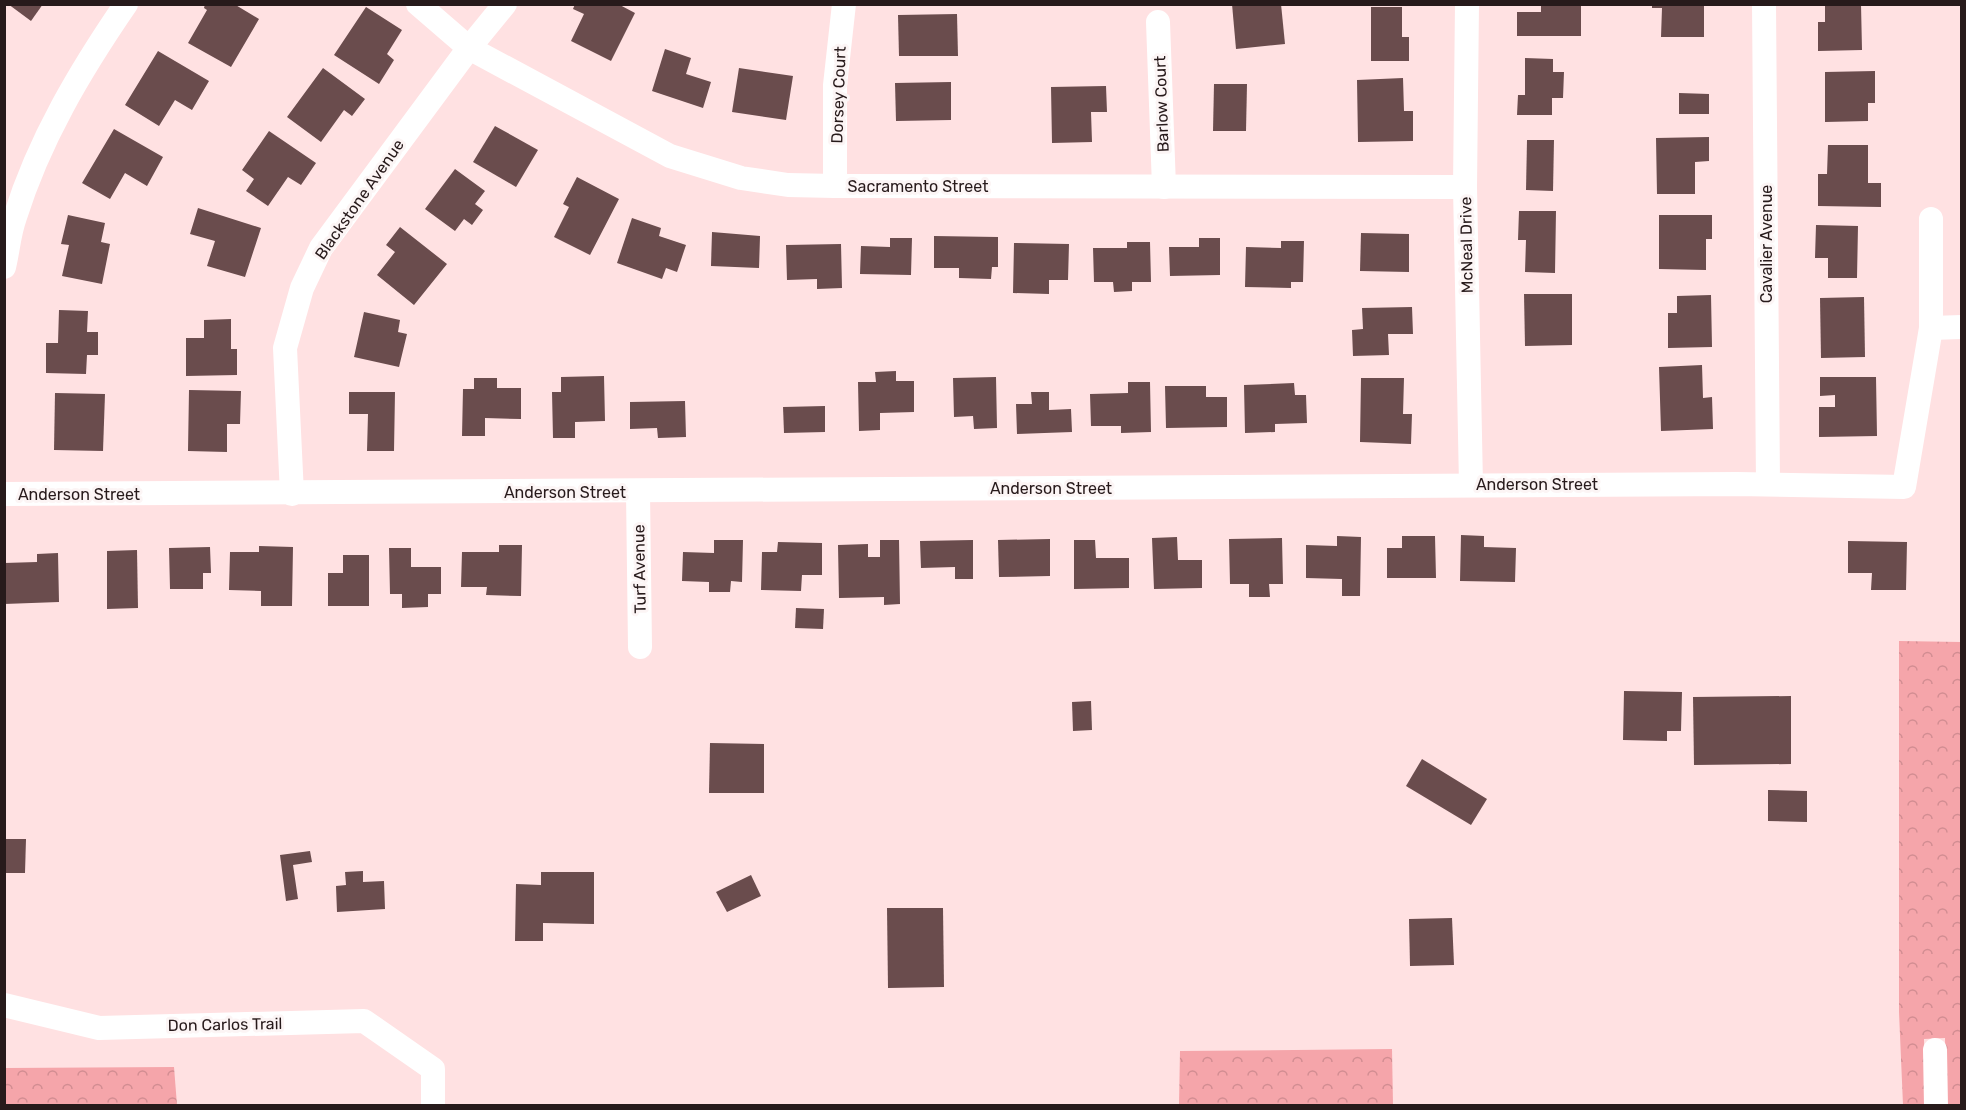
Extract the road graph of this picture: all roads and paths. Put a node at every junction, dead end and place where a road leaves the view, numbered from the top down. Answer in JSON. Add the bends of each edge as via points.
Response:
{"nodes":[{"id":1,"x":126,"y":4,"type":"edge"},
{"id":2,"x":418,"y":4,"type":"edge"},
{"id":3,"x":505,"y":4,"type":"edge"},
{"id":4,"x":844,"y":4,"type":"edge"},
{"id":5,"x":1467,"y":4,"type":"edge"},
{"id":6,"x":1764,"y":4,"type":"edge"},
{"id":7,"x":1158,"y":22,"type":"dead end"},
{"id":8,"x":469,"y":48,"type":"junction"},
{"id":9,"x":835,"y":186,"type":"junction"},
{"id":10,"x":1164,"y":187,"type":"junction"},
{"id":11,"x":1465,"y":187,"type":"junction"},
{"id":12,"x":1931,"y":219,"type":"dead end"},
{"id":13,"x":4,"y":267,"type":"edge"},
{"id":14,"x":1962,"y":327,"type":"edge"},
{"id":15,"x":1931,"y":328,"type":"junction"},
{"id":16,"x":1768,"y":484,"type":"junction"},
{"id":17,"x":1471,"y":485,"type":"junction"},
{"id":18,"x":638,"y":492,"type":"junction"},
{"id":19,"x":292,"y":494,"type":"junction"},
{"id":20,"x":4,"y":495,"type":"edge"},
{"id":21,"x":640,"y":646,"type":"dead end"},
{"id":22,"x":4,"y":1005,"type":"edge"},
{"id":23,"x":1935,"y":1050,"type":"dead end"},
{"id":24,"x":433,"y":1106,"type":"edge"},
{"id":25,"x":1936,"y":1106,"type":"edge"}],
"edges":[{"from":1,"to":13,"type":"street","via":[[87,61],[52,124],[14,218]]},
{"from":2,"to":8,"type":"street","name":"Sacramento Street"},
{"from":3,"to":8,"type":"street","name":"Blackstone Avenue"},
{"from":4,"to":9,"type":"street","name":"Dorsey Court","via":[[835,85]]},
{"from":5,"to":11,"type":"street","name":"McNeal Drive"},
{"from":6,"to":16,"type":"street","name":"Cavalier Avenue"},
{"from":7,"to":10,"type":"street","name":"Barlow Court"},
{"from":8,"to":9,"type":"street","name":"Sacramento Street","via":[[670,156],[741,177],[788,185]]},
{"from":8,"to":19,"type":"street","name":"Blackstone Avenue","via":[[321,248],[302,288],[285,348]]},
{"from":9,"to":10,"type":"street","name":"Sacramento Street"},
{"from":10,"to":11,"type":"street","name":"Sacramento Street"},
{"from":11,"to":17,"type":"street","name":"McNeal Drive"},
{"from":12,"to":15,"type":"street"},
{"from":14,"to":15,"type":"street"},
{"from":15,"to":16,"type":"street","name":"Anderson Street","via":[[1904,487]]},
{"from":16,"to":17,"type":"street","name":"Anderson Street"},
{"from":17,"to":18,"type":"street","name":"Anderson Street"},
{"from":18,"to":19,"type":"street","name":"Anderson Street"},
{"from":18,"to":21,"type":"street","name":"Turf Avenue"},
{"from":19,"to":20,"type":"street","name":"Anderson Street"},
{"from":22,"to":24,"type":"street","name":"Don Carlos Trail","via":[[99,1028],[364,1021],[433,1069]]},
{"from":23,"to":25,"type":"street"}]}
